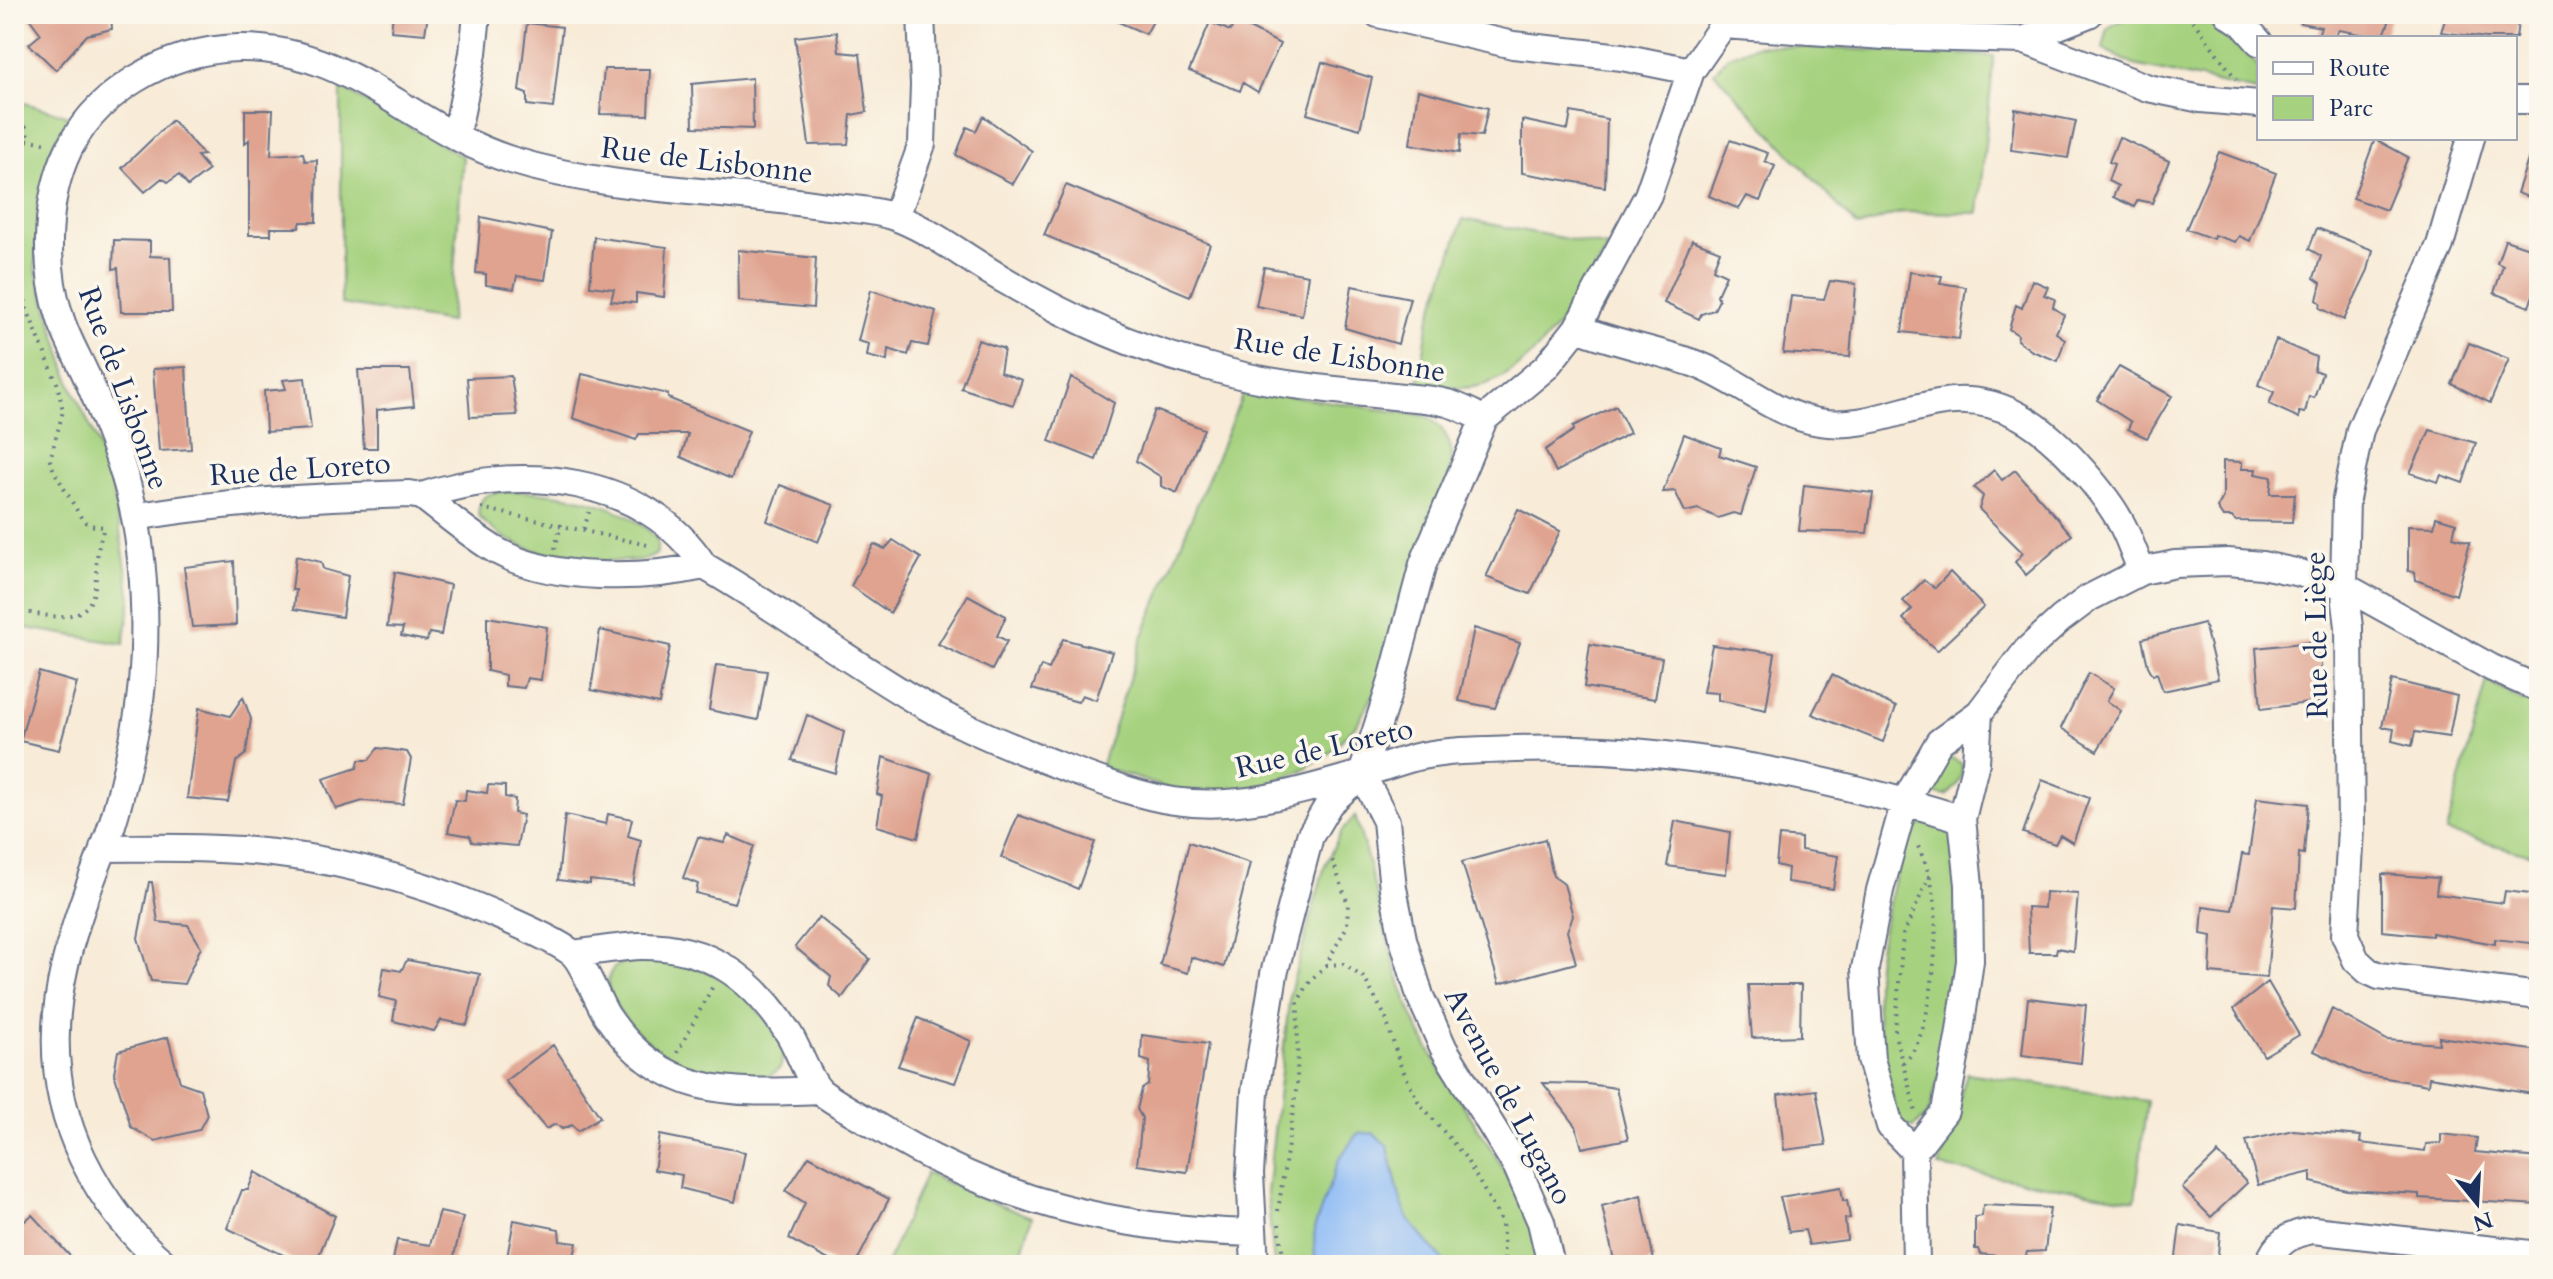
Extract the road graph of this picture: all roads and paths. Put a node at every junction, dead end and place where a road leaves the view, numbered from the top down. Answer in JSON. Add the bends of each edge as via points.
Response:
{"nodes":[{"id":1,"x":477,"y":14,"type":"edge"},
{"id":2,"x":921,"y":14,"type":"edge"},
{"id":3,"x":1378,"y":14,"type":"edge"},
{"id":4,"x":2089,"y":14,"type":"edge"},
{"id":5,"x":2188,"y":14,"type":"edge"},
{"id":6,"x":2228,"y":14,"type":"edge"},
{"id":7,"x":1724,"y":20,"type":"edge"},
{"id":8,"x":2023,"y":40,"type":"junction"},
{"id":9,"x":2257,"y":40,"type":"edge"},
{"id":10,"x":1691,"y":71,"type":"junction"},
{"id":11,"x":2517,"y":100,"type":"edge"},
{"id":12,"x":2539,"y":100,"type":"edge"},
{"id":13,"x":2256,"y":104,"type":"edge"},
{"id":14,"x":14,"y":115,"type":"edge"},
{"id":15,"x":456,"y":136,"type":"junction"},
{"id":16,"x":2470,"y":140,"type":"edge"},
{"id":17,"x":14,"y":154,"type":"edge"},
{"id":18,"x":14,"y":206,"type":"edge"},
{"id":19,"x":896,"y":216,"type":"junction"},
{"id":20,"x":1577,"y":328,"type":"junction"},
{"id":21,"x":1484,"y":419,"type":"junction"},
{"id":22,"x":422,"y":496,"type":"junction"},
{"id":23,"x":591,"y":501,"type":"dead end"},
{"id":24,"x":477,"y":507,"type":"dead end"},
{"id":25,"x":135,"y":517,"type":"junction"},
{"id":26,"x":561,"y":524,"type":"junction"},
{"id":27,"x":584,"y":529,"type":"junction"},
{"id":28,"x":658,"y":547,"type":"dead end"},
{"id":29,"x":554,"y":556,"type":"dead end"},
{"id":30,"x":704,"y":566,"type":"junction"},
{"id":31,"x":2142,"y":571,"type":"junction"},
{"id":32,"x":2344,"y":586,"type":"junction"},
{"id":33,"x":14,"y":610,"type":"edge"},
{"id":34,"x":2539,"y":689,"type":"edge"},
{"id":35,"x":1979,"y":713,"type":"junction"},
{"id":36,"x":1362,"y":774,"type":"junction"},
{"id":37,"x":1905,"y":801,"type":"junction"},
{"id":38,"x":1962,"y":819,"type":"junction"},
{"id":39,"x":103,"y":848,"type":"junction"},
{"id":40,"x":1329,"y":853,"type":"dead end"},
{"id":41,"x":574,"y":954,"type":"junction"},
{"id":42,"x":1326,"y":965,"type":"junction"},
{"id":43,"x":709,"y":993,"type":"dead end"},
{"id":44,"x":2539,"y":996,"type":"edge"},
{"id":45,"x":674,"y":1060,"type":"dead end"},
{"id":46,"x":1903,"y":1063,"type":"junction"},
{"id":47,"x":818,"y":1090,"type":"junction"},
{"id":48,"x":1914,"y":1151,"type":"junction"},
{"id":49,"x":1252,"y":1233,"type":"junction"},
{"id":50,"x":2539,"y":1255,"type":"edge"},
{"id":51,"x":166,"y":1265,"type":"edge"},
{"id":52,"x":1255,"y":1265,"type":"edge"},
{"id":53,"x":1284,"y":1265,"type":"edge"},
{"id":54,"x":1505,"y":1265,"type":"edge"},
{"id":55,"x":1551,"y":1265,"type":"edge"},
{"id":56,"x":1916,"y":1265,"type":"edge"},
{"id":57,"x":2268,"y":1265,"type":"edge"}],
"edges":[{"from":1,"to":15,"type":"street"},
{"from":2,"to":19,"type":"street","via":[[922,144]]},
{"from":3,"to":10,"type":"street","via":[[1513,45]]},
{"from":4,"to":8,"type":"street"},
{"from":5,"to":13,"type":"path"},
{"from":6,"to":9,"type":"street"},
{"from":7,"to":8,"type":"street","via":[[1885,36]]},
{"from":7,"to":10,"type":"street"},
{"from":8,"to":13,"type":"street","via":[[2148,88]]},
{"from":10,"to":20,"type":"street","via":[[1648,195]]},
{"from":11,"to":12,"type":"street"},
{"from":14,"to":17,"type":"path","via":[[24,121],[28,134]]},
{"from":15,"to":19,"type":"street","name":"Rue de Lisbonne","via":[[513,161],[616,184],[745,194]]},
{"from":15,"to":25,"type":"street","name":"Rue de Lisbonne","via":[[311,57],[234,48],[159,67],[102,103],[84,122],[61,166],[55,191],[51,270],[60,318],[117,454]]},
{"from":16,"to":32,"type":"street","name":"Rue de Liège","via":[[2440,245],[2355,446],[2346,499]]},
{"from":18,"to":33,"type":"path","via":[[20,217],[26,307],[63,411],[50,460],[82,519],[104,527],[90,604],[62,617]]},
{"from":19,"to":21,"type":"street","name":"Rue de Lisbonne","via":[[1077,320],[1161,354],[1258,379],[1448,403]]},
{"from":20,"to":21,"type":"street","via":[[1546,367]]},
{"from":20,"to":31,"type":"street","via":[[1693,363],[1793,415],[1820,422],[1862,422],[1953,401],[2019,415],[2056,441],[2095,485],[2120,521]]},
{"from":21,"to":36,"type":"street","via":[[1423,564]]},
{"from":22,"to":25,"type":"street","name":"Rue de Loreto","via":[[301,499]]},
{"from":22,"to":30,"type":"street","name":"Rue de Loreto","via":[[497,551],[550,569],[665,574]]},
{"from":22,"to":30,"type":"street","name":"Rue de Loreto","via":[[484,482],[576,483],[627,500],[671,526]]},
{"from":23,"to":27,"type":"path"},
{"from":24,"to":26,"type":"path"},
{"from":25,"to":39,"type":"street","name":"Rue de Lisbonne","via":[[144,629],[140,704]]},
{"from":26,"to":27,"type":"path"},
{"from":26,"to":29,"type":"path"},
{"from":27,"to":28,"type":"path"},
{"from":30,"to":36,"type":"street","name":"Rue de Loreto","via":[[915,700],[1105,782],[1172,801],[1217,804],[1265,799]]},
{"from":31,"to":32,"type":"street","via":[[2228,562]]},
{"from":31,"to":35,"type":"street","via":[[2104,588],[2061,619],[2019,659]]},
{"from":32,"to":34,"type":"street"},
{"from":32,"to":44,"type":"street","name":"Rue de Liège","via":[[2351,829],[2345,935],[2350,949],[2379,976]]},
{"from":35,"to":37,"type":"street","via":[[1939,742]]},
{"from":35,"to":38,"type":"street","via":[[1976,762]]},
{"from":36,"to":37,"type":"street","name":"Rue de Loreto","via":[[1421,756],[1464,751],[1596,750],[1721,762]]},
{"from":36,"to":49,"type":"street","via":[[1329,804],[1310,836],[1274,974],[1255,1092]]},
{"from":36,"to":55,"type":"street","name":"Avenue de Lugano","via":[[1386,821],[1393,888],[1420,996],[1458,1072],[1517,1167],[1541,1222]]},
{"from":37,"to":38,"type":"street","name":"Rue de Loreto"},
{"from":37,"to":48,"type":"street","via":[[1865,969],[1871,1059],[1890,1126]]},
{"from":38,"to":48,"type":"street","via":[[1970,961],[1959,1038],[1945,1111]]},
{"from":39,"to":41,"type":"street","via":[[271,852],[373,870],[458,898]]},
{"from":39,"to":51,"type":"street","name":"Rue de Lisbonne","via":[[61,977],[54,1034],[60,1091],[72,1136],[101,1194],[130,1232]]},
{"from":40,"to":42,"type":"path","via":[[1348,904],[1347,926]]},
{"from":41,"to":47,"type":"street","via":[[624,1041],[667,1072],[719,1090]]},
{"from":41,"to":47,"type":"street","via":[[670,948],[723,966],[772,1007]]},
{"from":42,"to":53,"type":"path","via":[[1298,1001],[1297,1084],[1278,1213]]},
{"from":42,"to":54,"type":"path","via":[[1343,964],[1364,978],[1418,1101],[1465,1157],[1502,1222]]},
{"from":43,"to":45,"type":"path"},
{"from":46,"to":46,"type":"path","via":[[1895,1036],[1903,935],[1930,875],[1936,924],[1931,987],[1921,1033]]},
{"from":46,"to":48,"type":"path","via":[[1919,1116]]},
{"from":47,"to":49,"type":"street","via":[[925,1156],[1048,1205],[1163,1228]]},
{"from":48,"to":56,"type":"street"},
{"from":49,"to":52,"type":"street"},
{"from":50,"to":57,"type":"street","via":[[2313,1230],[2289,1236]]}]}
